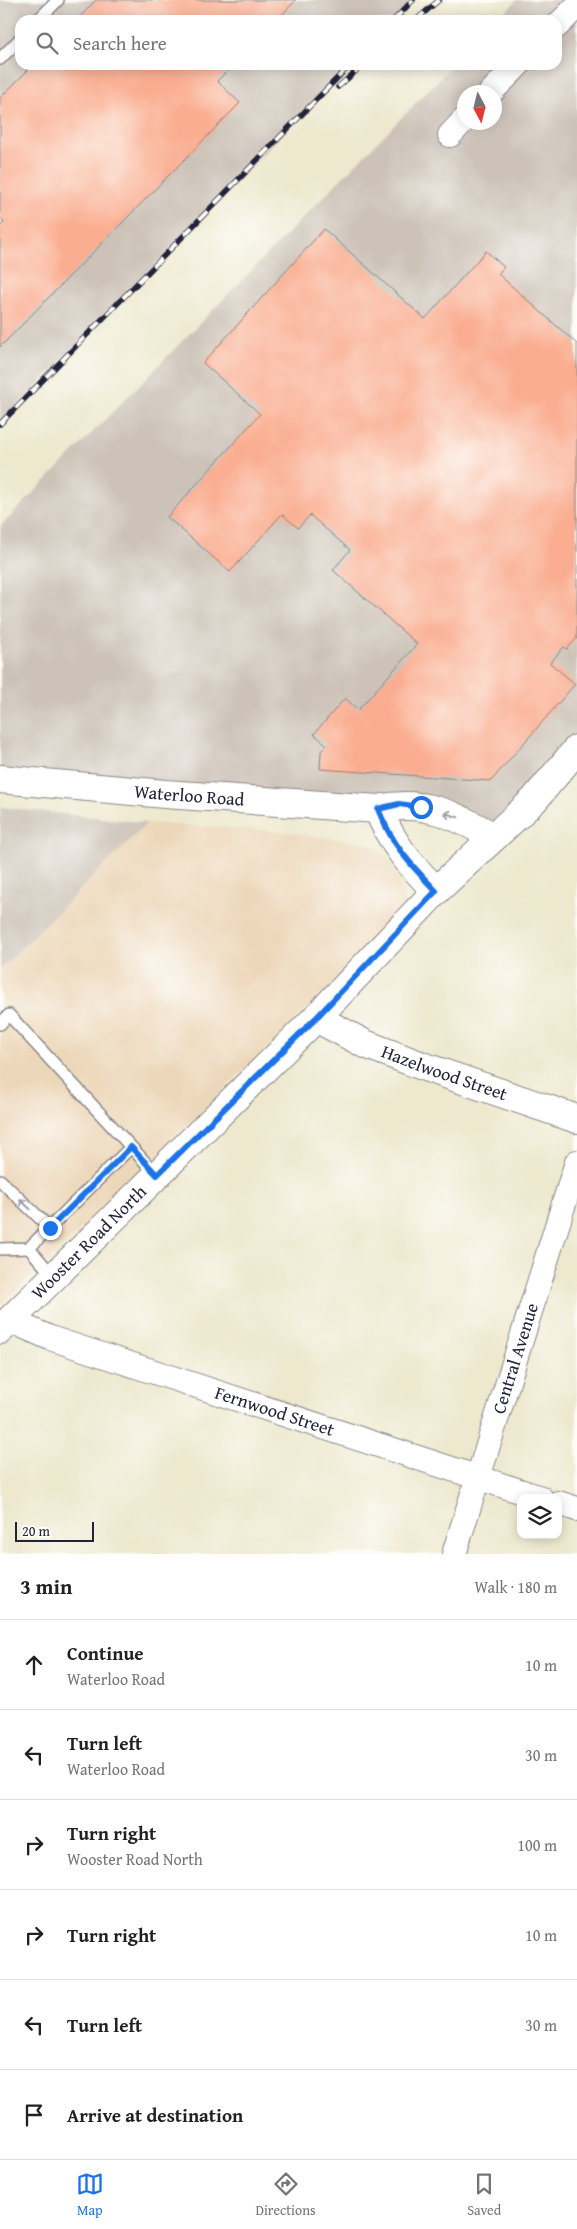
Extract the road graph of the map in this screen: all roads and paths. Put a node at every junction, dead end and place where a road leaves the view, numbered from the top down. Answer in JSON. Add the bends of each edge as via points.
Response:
{"nodes":[{"id":1,"x":58,"y":0,"type":"edge"},
{"id":2,"x":577,"y":6,"type":"edge"},
{"id":3,"x":43,"y":15,"type":"edge"},
{"id":4,"x":562,"y":21,"type":"edge"},
{"id":5,"x":15,"y":44,"type":"edge"},
{"id":6,"x":0,"y":59,"type":"edge"},
{"id":7,"x":513,"y":70,"type":"edge"},
{"id":8,"x":498,"y":85,"type":"edge"},
{"id":9,"x":577,"y":750,"type":"edge"},
{"id":10,"x":0,"y":779,"type":"edge"},
{"id":11,"x":378,"y":809,"type":"junction"},
{"id":12,"x":494,"y":837,"type":"junction"},
{"id":13,"x":436,"y":891,"type":"junction"},
{"id":14,"x":316,"y":1018,"type":"junction"},
{"id":15,"x":0,"y":1024,"type":"edge"},
{"id":16,"x":577,"y":1119,"type":"edge"},
{"id":17,"x":131,"y":1147,"type":"junction"},
{"id":18,"x":577,"y":1162,"type":"edge"},
{"id":19,"x":157,"y":1175,"type":"junction"},
{"id":20,"x":0,"y":1180,"type":"edge"},
{"id":21,"x":50,"y":1228,"type":"junction"},
{"id":22,"x":29,"y":1248,"type":"junction"},
{"id":23,"x":0,"y":1249,"type":"edge"},
{"id":24,"x":54,"y":1277,"type":"junction"},
{"id":25,"x":5,"y":1325,"type":"edge"},
{"id":26,"x":478,"y":1478,"type":"junction"},
{"id":27,"x":528,"y":1494,"type":"edge"},
{"id":28,"x":562,"y":1504,"type":"edge"},
{"id":29,"x":577,"y":1509,"type":"edge"},
{"id":30,"x":454,"y":1554,"type":"edge"}],
"edges":[{"from":1,"to":3,"type":"lane"},
{"from":2,"to":4,"type":"street"},
{"from":5,"to":6,"type":"lane"},
{"from":7,"to":8,"type":"street"},
{"from":9,"to":12,"type":"main road","name":"Wooster Road North","via":[[534,800]]},
{"from":10,"to":11,"type":"main road","name":"Waterloo Road"},
{"from":12,"to":11,"type":"main road","name":"Waterloo Road","one_way":true,"via":[[455,816],[421,807],[399,804]]},
{"from":11,"to":13,"type":"main road","via":[[388,833],[406,861]]},
{"from":12,"to":13,"type":"main road","name":"Wooster Road North"},
{"from":13,"to":14,"type":"main road","name":"Wooster Road North"},
{"from":14,"to":16,"type":"main road","name":"Hazelwood Street","via":[[373,1048]]},
{"from":14,"to":19,"type":"main road","name":"Wooster Road North"},
{"from":15,"to":17,"type":"lane","via":[[9,1015]]},
{"from":17,"to":19,"type":"lane"},
{"from":17,"to":21,"type":"lane"},
{"from":18,"to":26,"type":"street","name":"Central Avenue"},
{"from":19,"to":24,"type":"main road","name":"Wooster Road North"},
{"from":21,"to":20,"type":"lane","one_way":true},
{"from":21,"to":22,"type":"lane"},
{"from":22,"to":23,"type":"lane"},
{"from":22,"to":24,"type":"lane"},
{"from":24,"to":25,"type":"main road","name":"Wooster Road North"},
{"from":25,"to":26,"type":"street","name":"Fernwood Street"},
{"from":26,"to":27,"type":"street","name":"Fernwood Street"},
{"from":26,"to":30,"type":"street","name":"Central Avenue"},
{"from":28,"to":29,"type":"street"}]}
